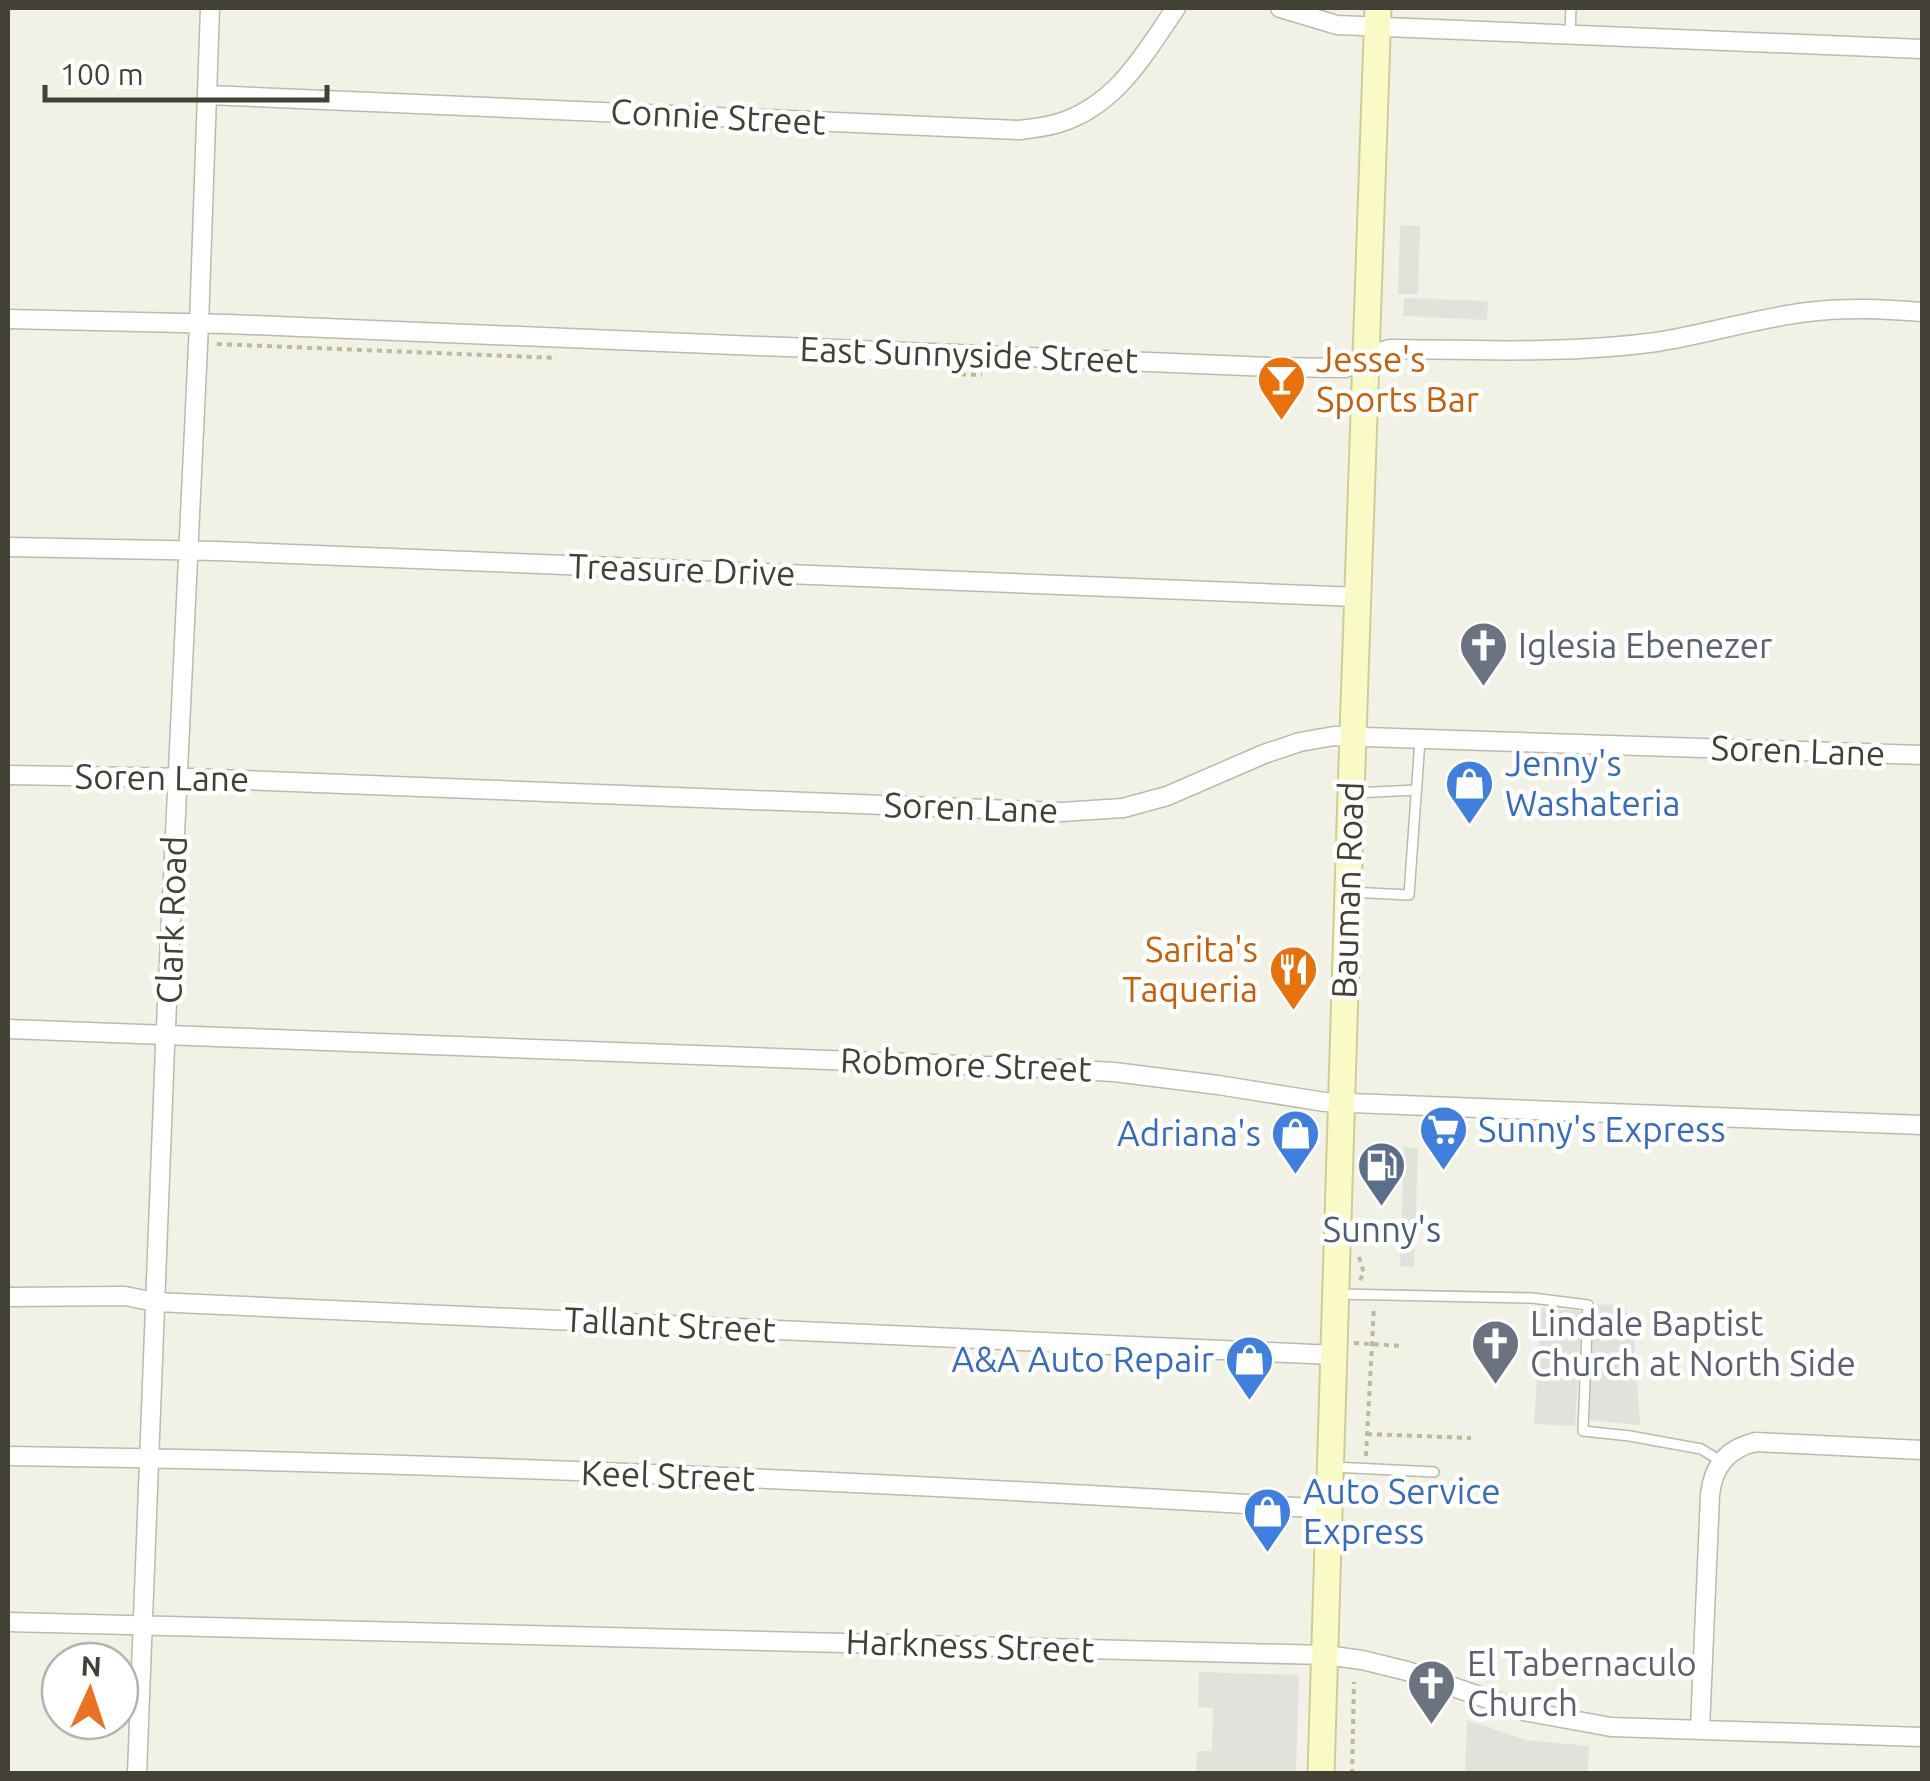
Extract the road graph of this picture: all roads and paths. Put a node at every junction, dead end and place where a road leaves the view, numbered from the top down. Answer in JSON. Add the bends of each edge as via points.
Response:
{"nodes":[{"id":1,"x":210,"y":8,"type":"edge"},
{"id":2,"x":1176,"y":8,"type":"edge"},
{"id":3,"x":1280,"y":8,"type":"edge"},
{"id":4,"x":1572,"y":8,"type":"edge"},
{"id":5,"x":1378,"y":17,"type":"edge"},
{"id":6,"x":1570,"y":35,"type":"junction"},
{"id":7,"x":1922,"y":49,"type":"edge"},
{"id":8,"x":208,"y":95,"type":"junction"},
{"id":9,"x":1922,"y":312,"type":"edge"},
{"id":10,"x":8,"y":319,"type":"edge"},
{"id":11,"x":198,"y":324,"type":"junction"},
{"id":12,"x":1366,"y":357,"type":"junction"},
{"id":13,"x":8,"y":547,"type":"edge"},
{"id":14,"x":188,"y":550,"type":"junction"},
{"id":15,"x":1357,"y":597,"type":"junction"},
{"id":16,"x":1352,"y":736,"type":"junction"},
{"id":17,"x":1420,"y":738,"type":"junction"},
{"id":18,"x":1922,"y":754,"type":"edge"},
{"id":19,"x":8,"y":775,"type":"edge"},
{"id":20,"x":178,"y":777,"type":"junction"},
{"id":21,"x":1416,"y":790,"type":"junction"},
{"id":22,"x":1350,"y":793,"type":"junction"},
{"id":23,"x":1348,"y":892,"type":"junction"},
{"id":24,"x":8,"y":1029,"type":"edge"},
{"id":25,"x":167,"y":1034,"type":"junction"},
{"id":26,"x":1341,"y":1102,"type":"junction"},
{"id":27,"x":1922,"y":1125,"type":"edge"},
{"id":28,"x":1336,"y":1294,"type":"junction"},
{"id":29,"x":8,"y":1297,"type":"edge"},
{"id":30,"x":156,"y":1302,"type":"junction"},
{"id":31,"x":1402,"y":1346,"type":"dead end"},
{"id":32,"x":1334,"y":1348,"type":"junction"},
{"id":33,"x":1367,"y":1434,"type":"dead end"},
{"id":34,"x":1471,"y":1438,"type":"dead end"},
{"id":35,"x":1922,"y":1450,"type":"edge"},
{"id":36,"x":8,"y":1456,"type":"edge"},
{"id":37,"x":150,"y":1458,"type":"junction"},
{"id":38,"x":1721,"y":1461,"type":"junction"},
{"id":39,"x":1330,"y":1466,"type":"junction"},
{"id":40,"x":1434,"y":1472,"type":"dead end"},
{"id":41,"x":1329,"y":1509,"type":"junction"},
{"id":42,"x":8,"y":1622,"type":"edge"},
{"id":43,"x":144,"y":1624,"type":"junction"},
{"id":44,"x":1324,"y":1655,"type":"junction"},
{"id":45,"x":1354,"y":1682,"type":"dead end"},
{"id":46,"x":1700,"y":1729,"type":"junction"},
{"id":47,"x":1922,"y":1736,"type":"edge"},
{"id":48,"x":137,"y":1774,"type":"edge"},
{"id":49,"x":1320,"y":1774,"type":"edge"},
{"id":50,"x":1352,"y":1774,"type":"edge"}],
"edges":[{"from":1,"to":8,"type":"street","name":"Clark Road"},
{"from":2,"to":8,"type":"street","name":"Connie Street","via":[[1124,82],[1091,108],[1060,123],[1020,130]]},
{"from":3,"to":5,"type":"street","via":[[1337,25]]},
{"from":4,"to":6,"type":"lane"},
{"from":5,"to":6,"type":"street"},
{"from":5,"to":12,"type":"street","name":"Bauman Road"},
{"from":6,"to":7,"type":"street"},
{"from":8,"to":11,"type":"street","name":"Clark Road"},
{"from":9,"to":12,"type":"street","name":"East Sunnyside Street","via":[[1809,312],[1580,350],[1388,349]]},
{"from":10,"to":11,"type":"street","name":"East Sunnyside Street"},
{"from":11,"to":12,"type":"street","name":"East Sunnyside Street","via":[[1270,367],[1345,368]]},
{"from":11,"to":14,"type":"street","name":"Clark Road"},
{"from":12,"to":15,"type":"street","name":"Bauman Road"},
{"from":13,"to":14,"type":"street","name":"Treasure Drive"},
{"from":14,"to":15,"type":"street","name":"Treasure Drive"},
{"from":14,"to":20,"type":"street","name":"Clark Road"},
{"from":15,"to":16,"type":"street","name":"Bauman Road"},
{"from":16,"to":17,"type":"street","name":"Soren Lane"},
{"from":16,"to":20,"type":"street","name":"Soren Lane","via":[[1300,742],[1123,808],[1061,812]]},
{"from":16,"to":22,"type":"street","name":"Bauman Road"},
{"from":17,"to":18,"type":"street","name":"Soren Lane"},
{"from":17,"to":21,"type":"lane"},
{"from":19,"to":20,"type":"street","name":"Soren Lane"},
{"from":20,"to":25,"type":"street","name":"Clark Road"},
{"from":21,"to":22,"type":"lane"},
{"from":21,"to":23,"type":"lane","via":[[1409,895]]},
{"from":22,"to":23,"type":"street","name":"Bauman Road"},
{"from":23,"to":26,"type":"street","name":"Bauman Road"},
{"from":24,"to":25,"type":"street","name":"Robmore Street"},
{"from":25,"to":26,"type":"street","name":"Robmore Street","via":[[1114,1072]]},
{"from":25,"to":30,"type":"street","name":"Clark Road"},
{"from":26,"to":27,"type":"street","name":"Robmore Street"},
{"from":26,"to":28,"type":"street","name":"Bauman Road"},
{"from":28,"to":32,"type":"street","name":"Bauman Road"},
{"from":28,"to":38,"type":"lane","via":[[1588,1305],[1584,1431],[1700,1449]]},
{"from":29,"to":30,"type":"street","name":"Tallant Street"},
{"from":30,"to":32,"type":"street","name":"Tallant Street"},
{"from":30,"to":37,"type":"street","name":"Clark Road"},
{"from":31,"to":32,"type":"path"},
{"from":32,"to":39,"type":"street","name":"Bauman Road"},
{"from":33,"to":34,"type":"path"},
{"from":35,"to":38,"type":"street","via":[[1756,1442]]},
{"from":36,"to":37,"type":"street","name":"Keel Street"},
{"from":37,"to":41,"type":"street","name":"Keel Street"},
{"from":37,"to":43,"type":"street","name":"Clark Road"},
{"from":38,"to":46,"type":"street","via":[[1710,1494]]},
{"from":39,"to":40,"type":"lane"},
{"from":39,"to":41,"type":"street","name":"Bauman Road"},
{"from":41,"to":44,"type":"street","name":"Bauman Road"},
{"from":42,"to":43,"type":"street","name":"Harkness Street"},
{"from":43,"to":44,"type":"street","name":"Harkness Street"},
{"from":43,"to":48,"type":"street","name":"Clark Road"},
{"from":44,"to":46,"type":"street","name":"Harkness Street","via":[[1407,1670],[1569,1721]]},
{"from":44,"to":49,"type":"street","name":"Bauman Road"},
{"from":45,"to":50,"type":"path"},
{"from":46,"to":47,"type":"street","name":"Harkness Street"}]}
